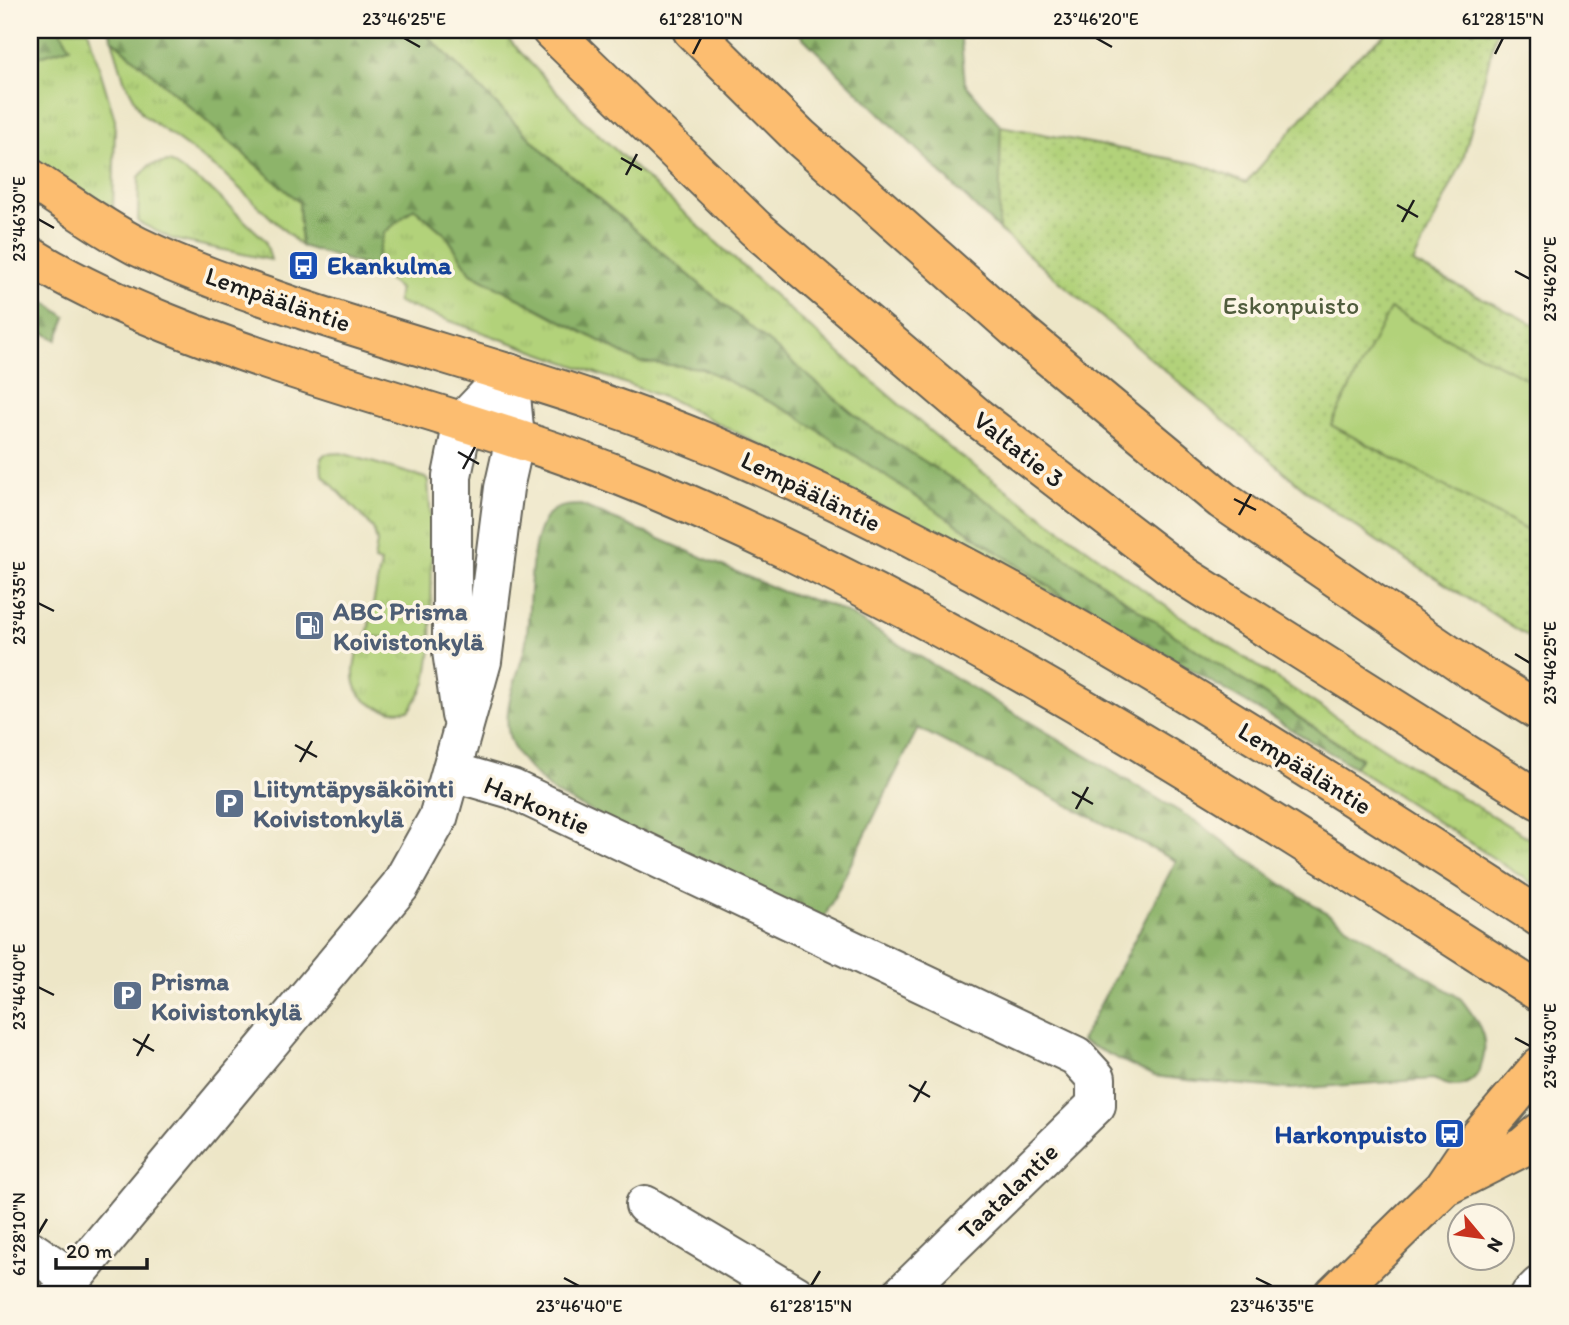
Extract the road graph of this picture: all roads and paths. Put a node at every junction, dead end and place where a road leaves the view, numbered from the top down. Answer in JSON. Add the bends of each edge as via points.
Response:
{"nodes":[{"id":1,"x":551,"y":30,"type":"edge"},
{"id":2,"x":692,"y":30,"type":"edge"},
{"id":3,"x":30,"y":178,"type":"edge"},
{"id":4,"x":30,"y":256,"type":"edge"},
{"id":5,"x":509,"y":373,"type":"junction"},
{"id":6,"x":463,"y":421,"type":"junction"},
{"id":7,"x":515,"y":439,"type":"junction"},
{"id":8,"x":1539,"y":711,"type":"edge"},
{"id":9,"x":463,"y":729,"type":"junction"},
{"id":10,"x":453,"y":772,"type":"junction"},
{"id":11,"x":1539,"y":800,"type":"edge"},
{"id":12,"x":1539,"y":918,"type":"edge"},
{"id":13,"x":1539,"y":992,"type":"edge"},
{"id":14,"x":1539,"y":1067,"type":"edge"},
{"id":15,"x":1096,"y":1078,"type":"joint"},
{"id":16,"x":1539,"y":1133,"type":"edge"},
{"id":17,"x":1443,"y":1188,"type":"junction"},
{"id":18,"x":645,"y":1205,"type":"dead end"},
{"id":19,"x":30,"y":1250,"type":"edge"},
{"id":20,"x":1539,"y":1286,"type":"edge"},
{"id":21,"x":66,"y":1287,"type":"edge"},
{"id":22,"x":796,"y":1295,"type":"edge"},
{"id":23,"x":901,"y":1295,"type":"edge"},
{"id":24,"x":1334,"y":1295,"type":"edge"},
{"id":25,"x":1530,"y":1295,"type":"edge"}],
"edges":[{"from":1,"to":11,"type":"main road","name":"Valtatie 3","via":[[755,228],[978,418],[1184,576]]},
{"from":2,"to":8,"type":"main road","via":[[810,146],[1021,334],[1222,500]]},
{"from":3,"to":5,"type":"main road","name":"Lempääläntie","via":[[136,246],[352,326]]},
{"from":4,"to":6,"type":"main road","via":[[125,306],[209,340]]},
{"from":5,"to":6,"type":"street"},
{"from":5,"to":7,"type":"street"},
{"from":5,"to":12,"type":"main road","name":"Lempääläntie","via":[[618,408],[739,456],[951,560],[1136,664]]},
{"from":6,"to":7,"type":"main road"},
{"from":6,"to":9,"type":"street","via":[[452,476],[452,638]]},
{"from":7,"to":9,"type":"street","via":[[504,488],[482,661]]},
{"from":7,"to":13,"type":"main road","via":[[647,486],[788,549],[904,608],[1104,721]]},
{"from":9,"to":10,"type":"street"},
{"from":10,"to":15,"type":"street","name":"Harkontie","via":[[512,789],[1076,1056]]},
{"from":10,"to":21,"type":"street","name":"Harkontie","via":[[438,818],[400,886]]},
{"from":14,"to":17,"type":"main road"},
{"from":15,"to":23,"type":"street","name":"Taatalantie","via":[[1096,1105]]},
{"from":16,"to":17,"type":"main road","via":[[1523,1147]]},
{"from":17,"to":24,"type":"main road"},
{"from":18,"to":22,"type":"street"},
{"from":19,"to":21,"type":"street"},
{"from":20,"to":25,"type":"street"}]}
